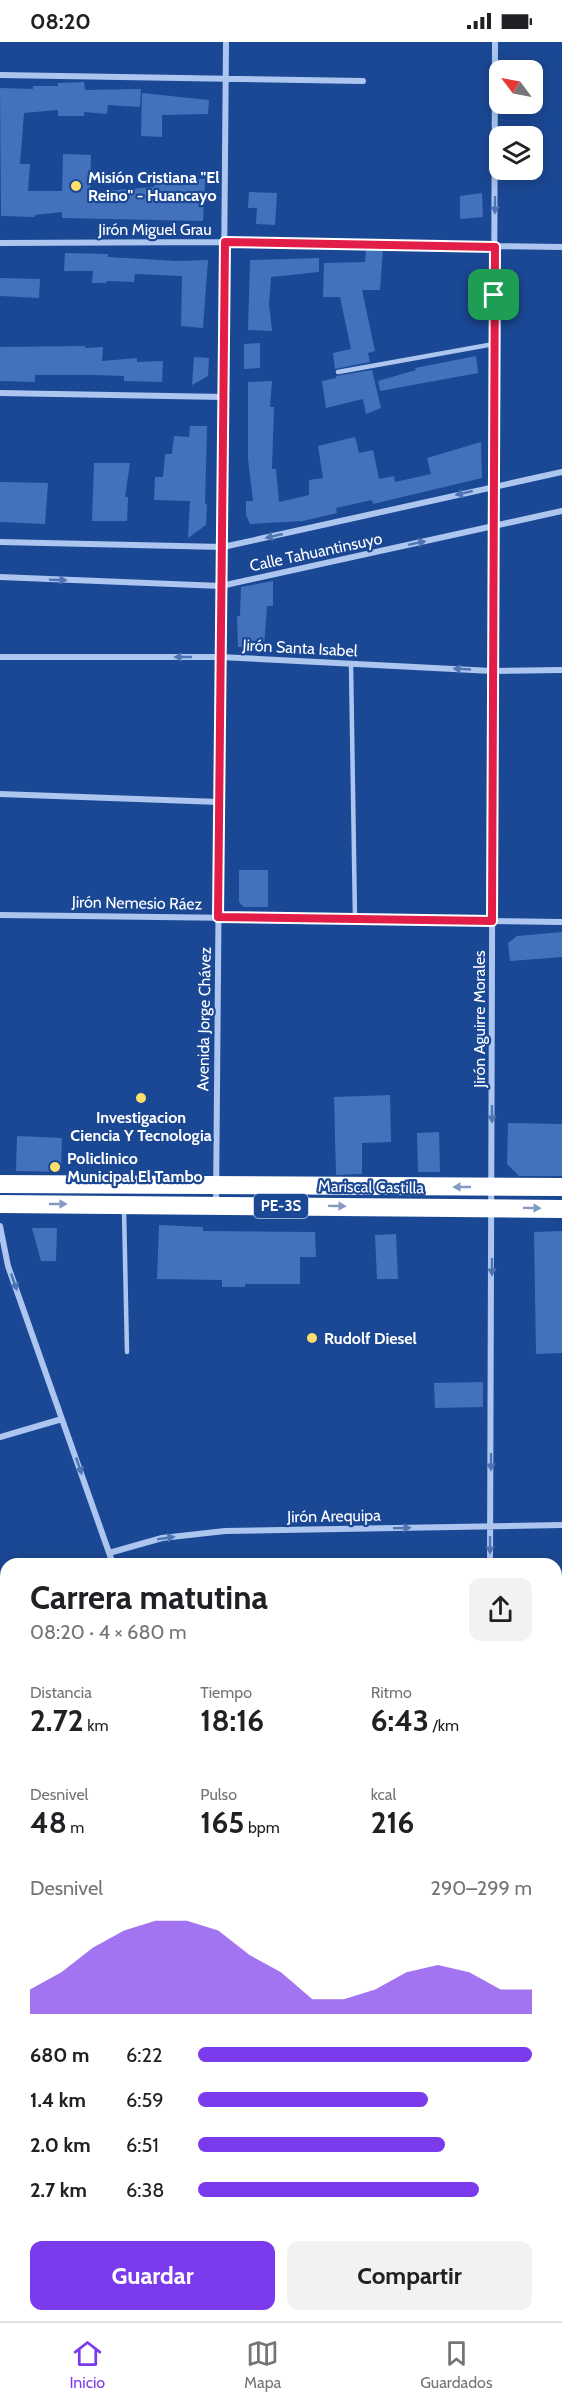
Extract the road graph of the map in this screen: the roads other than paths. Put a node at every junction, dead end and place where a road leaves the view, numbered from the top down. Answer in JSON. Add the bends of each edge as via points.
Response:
{"nodes":[{"id":1,"x":226,"y":42,"type":"edge"},
{"id":2,"x":495,"y":42,"type":"edge"},
{"id":3,"x":0,"y":75,"type":"edge"},
{"id":4,"x":226,"y":78,"type":"junction"},
{"id":5,"x":363,"y":81,"type":"dead end"},
{"id":6,"x":225,"y":242,"type":"junction"},
{"id":7,"x":0,"y":243,"type":"edge"},
{"id":8,"x":495,"y":247,"type":"junction"},
{"id":9,"x":562,"y":247,"type":"edge"},
{"id":10,"x":494,"y":344,"type":"junction"},
{"id":11,"x":338,"y":372,"type":"dead end"},
{"id":12,"x":0,"y":393,"type":"edge"},
{"id":13,"x":224,"y":397,"type":"junction"},
{"id":14,"x":562,"y":472,"type":"edge"},
{"id":15,"x":493,"y":486,"type":"junction"},
{"id":16,"x":562,"y":511,"type":"edge"},
{"id":17,"x":493,"y":526,"type":"junction"},
{"id":18,"x":0,"y":542,"type":"edge"},
{"id":19,"x":223,"y":547,"type":"junction"},
{"id":20,"x":0,"y":578,"type":"edge"},
{"id":21,"x":221,"y":586,"type":"junction"},
{"id":22,"x":0,"y":657,"type":"edge"},
{"id":23,"x":220,"y":657,"type":"junction"},
{"id":24,"x":351,"y":664,"type":"junction"},
{"id":25,"x":562,"y":670,"type":"edge"},
{"id":26,"x":492,"y":671,"type":"junction"},
{"id":27,"x":0,"y":794,"type":"edge"},
{"id":28,"x":219,"y":802,"type":"junction"},
{"id":29,"x":0,"y":915,"type":"edge"},
{"id":30,"x":218,"y":917,"type":"junction"},
{"id":31,"x":355,"y":919,"type":"junction"},
{"id":32,"x":492,"y":921,"type":"junction"},
{"id":33,"x":562,"y":922,"type":"edge"},
{"id":34,"x":0,"y":1184,"type":"edge"},
{"id":35,"x":216,"y":1185,"type":"junction"},
{"id":36,"x":492,"y":1187,"type":"junction"},
{"id":37,"x":562,"y":1187,"type":"edge"},
{"id":38,"x":0,"y":1204,"type":"edge"},
{"id":39,"x":124,"y":1204,"type":"junction"},
{"id":40,"x":216,"y":1205,"type":"junction"},
{"id":41,"x":492,"y":1208,"type":"junction"},
{"id":42,"x":562,"y":1209,"type":"edge"},
{"id":43,"x":0,"y":1226,"type":"edge"},
{"id":44,"x":127,"y":1352,"type":"dead end"},
{"id":45,"x":62,"y":1419,"type":"junction"},
{"id":46,"x":0,"y":1437,"type":"edge"},
{"id":47,"x":562,"y":1525,"type":"edge"},
{"id":48,"x":490,"y":1526,"type":"junction"},
{"id":49,"x":109,"y":1553,"type":"junction"},
{"id":50,"x":111,"y":1558,"type":"edge"},
{"id":51,"x":490,"y":1558,"type":"edge"}],
"edges":[{"from":1,"to":4,"type":"street","name":"Avenida Jorge Chávez"},
{"from":2,"to":8,"type":"street","name":"Jirón Aguirre Morales","one_way":true},
{"from":3,"to":4,"type":"street"},
{"from":4,"to":5,"type":"street"},
{"from":4,"to":6,"type":"street","name":"Avenida Jorge Chávez"},
{"from":6,"to":7,"type":"street","name":"Jirón Miguel Grau"},
{"from":6,"to":8,"type":"street","name":"Jirón Miguel Grau"},
{"from":6,"to":13,"type":"street","name":"Avenida Jorge Chávez"},
{"from":8,"to":9,"type":"street","name":"Jirón Miguel Grau"},
{"from":8,"to":10,"type":"street","name":"Jirón Aguirre Morales"},
{"from":10,"to":11,"type":"lane"},
{"from":10,"to":15,"type":"street","name":"Jirón Aguirre Morales"},
{"from":12,"to":13,"type":"street"},
{"from":13,"to":19,"type":"street","name":"Avenida Jorge Chávez"},
{"from":14,"to":15,"type":"street","name":"Calle Tahuantinsuyo"},
{"from":15,"to":17,"type":"street","name":"Jirón Aguirre Morales"},
{"from":15,"to":19,"type":"street","name":"Calle Tahuantinsuyo","one_way":true},
{"from":16,"to":17,"type":"street","name":"Calle Tahuantinsuyo"},
{"from":21,"to":17,"type":"street","name":"Calle Tahuantinsuyo","one_way":true},
{"from":17,"to":26,"type":"street","name":"Jirón Aguirre Morales"},
{"from":18,"to":19,"type":"street","name":"Calle Tahuantinsuyo"},
{"from":19,"to":21,"type":"street","name":"Avenida Jorge Chávez"},
{"from":20,"to":21,"type":"street","name":"Calle Tahuantinsuyo","one_way":true},
{"from":21,"to":23,"type":"street","name":"Avenida Jorge Chávez"},
{"from":23,"to":22,"type":"street","name":"Jirón Santa Isabel","one_way":true},
{"from":23,"to":24,"type":"street","name":"Jirón Santa Isabel"},
{"from":23,"to":28,"type":"street","name":"Avenida Jorge Chávez"},
{"from":26,"to":24,"type":"street","name":"Jirón Santa Isabel","one_way":true},
{"from":24,"to":31,"type":"lane"},
{"from":25,"to":26,"type":"street","name":"Jirón Santa Isabel"},
{"from":26,"to":32,"type":"street","name":"Jirón Aguirre Morales"},
{"from":27,"to":28,"type":"street"},
{"from":28,"to":30,"type":"street","name":"Avenida Jorge Chávez"},
{"from":29,"to":30,"type":"street","name":"Jirón Nemesio Ráez"},
{"from":30,"to":31,"type":"street","name":"Jirón Nemesio Ráez"},
{"from":30,"to":35,"type":"street","name":"Avenida Jorge Chávez"},
{"from":31,"to":32,"type":"street","name":"Jirón Nemesio Ráez"},
{"from":32,"to":33,"type":"street","name":"Jirón Nemesio Ráez"},
{"from":32,"to":36,"type":"street","name":"Jirón Aguirre Morales","one_way":true},
{"from":34,"to":35,"type":"highway","name":"Mariscal Castilla","number":"PE-3S"},
{"from":36,"to":35,"type":"highway","name":"Mariscal Castilla","number":"PE-3S","one_way":true},
{"from":35,"to":40,"type":"street","name":"Avenida Jorge Chávez"},
{"from":36,"to":37,"type":"highway","name":"Mariscal Castilla","number":"PE-3S"},
{"from":36,"to":41,"type":"street","name":"Jirón Aguirre Morales"},
{"from":38,"to":39,"type":"highway","name":"Mariscal Castilla","number":"PE-3S","one_way":true},
{"from":39,"to":40,"type":"highway","name":"Mariscal Castilla","number":"PE-3S"},
{"from":39,"to":44,"type":"lane"},
{"from":40,"to":41,"type":"highway","name":"Mariscal Castilla","number":"PE-3S","one_way":true},
{"from":41,"to":42,"type":"highway","name":"Mariscal Castilla","number":"PE-3S","one_way":true},
{"from":41,"to":48,"type":"street","name":"Jirón Aguirre Morales","one_way":true},
{"from":43,"to":45,"type":"street","one_way":true,"via":[[8,1266]]},
{"from":45,"to":46,"type":"street"},
{"from":45,"to":49,"type":"street","one_way":true},
{"from":47,"to":48,"type":"street","name":"Jirón Arequipa"},
{"from":49,"to":48,"type":"street","name":"Jirón Arequipa","one_way":true,"via":[[162,1538],[225,1531]]},
{"from":48,"to":51,"type":"street","name":"Jirón Aguirre Morales","one_way":true},
{"from":49,"to":50,"type":"street"}]}
